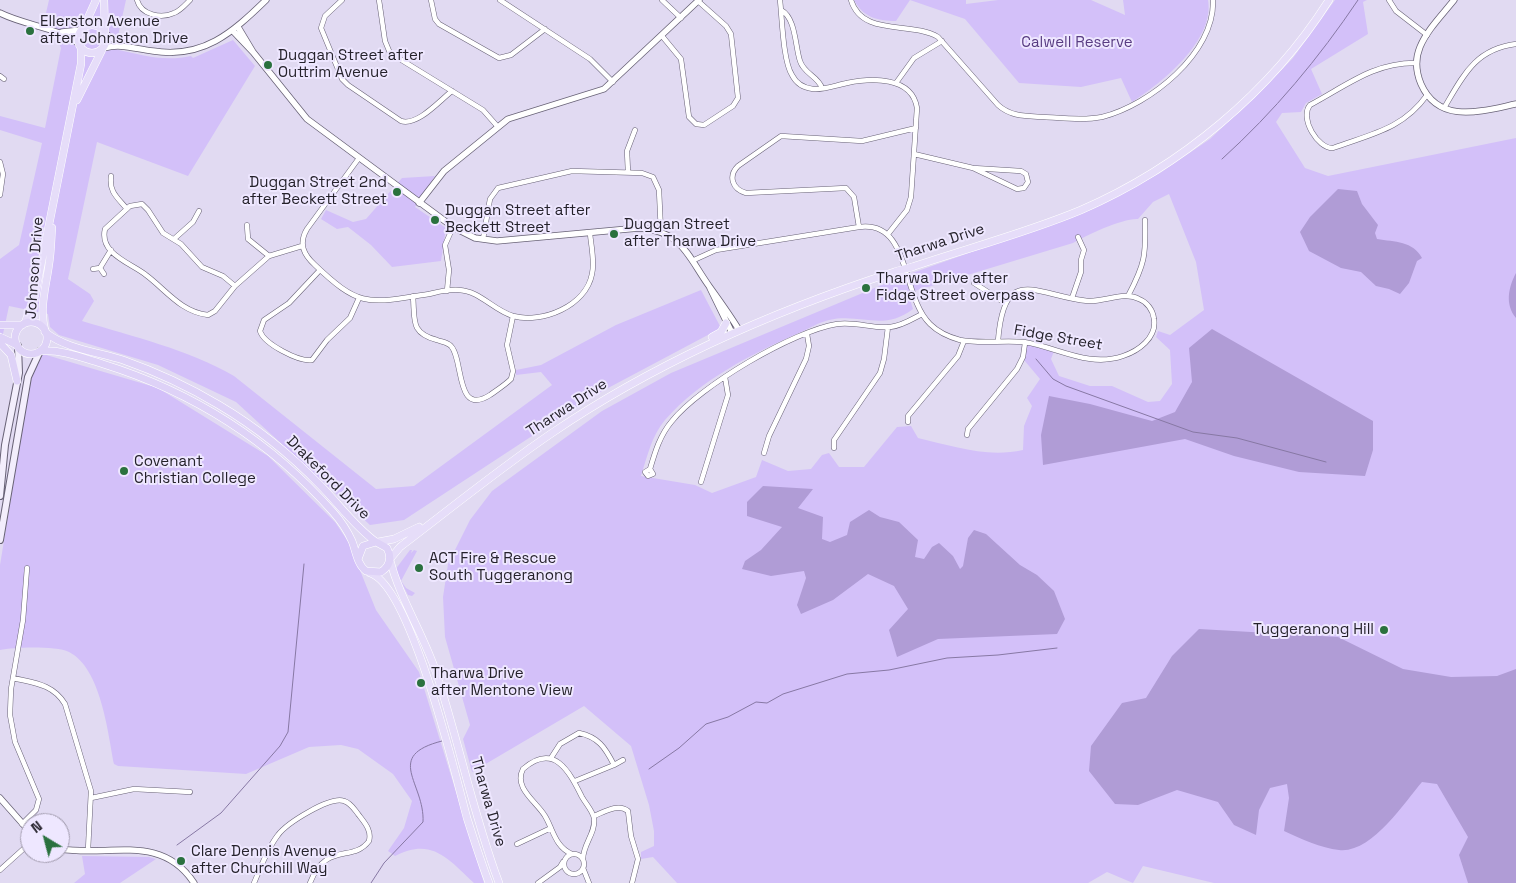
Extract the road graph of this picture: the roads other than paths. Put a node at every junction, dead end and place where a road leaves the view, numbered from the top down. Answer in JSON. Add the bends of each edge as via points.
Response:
{"nodes":[{"id":1,"x":96,"y":0,"type":"edge"},
{"id":2,"x":104,"y":0,"type":"edge"},
{"id":3,"x":137,"y":0,"type":"edge"},
{"id":4,"x":190,"y":0,"type":"edge"},
{"id":5,"x":266,"y":0,"type":"edge"},
{"id":6,"x":342,"y":0,"type":"edge"},
{"id":7,"x":379,"y":0,"type":"edge"},
{"id":8,"x":431,"y":0,"type":"edge"},
{"id":9,"x":500,"y":0,"type":"edge"},
{"id":10,"x":662,"y":0,"type":"edge"},
{"id":11,"x":780,"y":0,"type":"edge"},
{"id":12,"x":851,"y":0,"type":"edge"},
{"id":13,"x":1213,"y":0,"type":"edge"},
{"id":14,"x":1329,"y":0,"type":"edge"},
{"id":15,"x":1389,"y":0,"type":"edge"},
{"id":16,"x":1454,"y":0,"type":"edge"},
{"id":17,"x":699,"y":1,"type":"edge"},
{"id":18,"x":781,"y":10,"type":"junction"},
{"id":19,"x":0,"y":13,"type":"edge"},
{"id":20,"x":681,"y":18,"type":"junction"},
{"id":21,"x":82,"y":29,"type":"junction"},
{"id":22,"x":235,"y":29,"type":"junction"},
{"id":23,"x":545,"y":29,"type":"junction"},
{"id":24,"x":57,"y":32,"type":"junction"},
{"id":25,"x":106,"y":34,"type":"junction"},
{"id":26,"x":1427,"y":35,"type":"junction"},
{"id":27,"x":662,"y":36,"type":"junction"},
{"id":28,"x":942,"y":41,"type":"junction"},
{"id":29,"x":1516,"y":44,"type":"edge"},
{"id":30,"x":80,"y":45,"type":"junction"},
{"id":31,"x":123,"y":45,"type":"junction"},
{"id":32,"x":103,"y":48,"type":"junction"},
{"id":33,"x":1416,"y":63,"type":"junction"},
{"id":34,"x":613,"y":82,"type":"junction"},
{"id":35,"x":896,"y":83,"type":"junction"},
{"id":36,"x":822,"y":88,"type":"junction"},
{"id":37,"x":452,"y":91,"type":"junction"},
{"id":38,"x":1427,"y":95,"type":"junction"},
{"id":39,"x":1516,"y":104,"type":"edge"},
{"id":40,"x":1444,"y":108,"type":"junction"},
{"id":41,"x":73,"y":110,"type":"junction"},
{"id":42,"x":498,"y":127,"type":"junction"},
{"id":43,"x":916,"y":128,"type":"junction"},
{"id":44,"x":635,"y":130,"type":"dead end"},
{"id":45,"x":914,"y":154,"type":"junction"},
{"id":46,"x":359,"y":158,"type":"junction"},
{"id":47,"x":0,"y":162,"type":"edge"},
{"id":48,"x":973,"y":168,"type":"junction"},
{"id":49,"x":628,"y":172,"type":"junction"},
{"id":50,"x":111,"y":176,"type":"dead end"},
{"id":51,"x":0,"y":195,"type":"edge"},
{"id":52,"x":419,"y":203,"type":"junction"},
{"id":53,"x":53,"y":207,"type":"junction"},
{"id":54,"x":127,"y":209,"type":"junction"},
{"id":55,"x":199,"y":211,"type":"dead end"},
{"id":56,"x":1145,"y":220,"type":"dead end"},
{"id":57,"x":247,"y":225,"type":"dead end"},
{"id":58,"x":453,"y":227,"type":"junction"},
{"id":59,"x":859,"y":227,"type":"junction"},
{"id":60,"x":661,"y":232,"type":"junction"},
{"id":61,"x":590,"y":233,"type":"junction"},
{"id":62,"x":888,"y":234,"type":"junction"},
{"id":63,"x":1078,"y":237,"type":"dead end"},
{"id":64,"x":174,"y":239,"type":"junction"},
{"id":65,"x":483,"y":240,"type":"junction"},
{"id":66,"x":302,"y":246,"type":"junction"},
{"id":67,"x":111,"y":250,"type":"junction"},
{"id":68,"x":269,"y":256,"type":"junction"},
{"id":69,"x":694,"y":260,"type":"junction"},
{"id":70,"x":100,"y":268,"type":"junction"},
{"id":71,"x":93,"y":269,"type":"dead end"},
{"id":72,"x":320,"y":270,"type":"junction"},
{"id":73,"x":104,"y":274,"type":"dead end"},
{"id":74,"x":974,"y":283,"type":"dead end"},
{"id":75,"x":235,"y":286,"type":"junction"},
{"id":76,"x":710,"y":288,"type":"junction"},
{"id":77,"x":447,"y":291,"type":"junction"},
{"id":78,"x":413,"y":296,"type":"junction"},
{"id":79,"x":1128,"y":296,"type":"junction"},
{"id":80,"x":358,"y":298,"type":"junction"},
{"id":81,"x":1072,"y":298,"type":"junction"},
{"id":82,"x":1005,"y":303,"type":"junction"},
{"id":83,"x":922,"y":314,"type":"junction"},
{"id":84,"x":513,"y":316,"type":"junction"},
{"id":85,"x":726,"y":323,"type":"junction"},
{"id":86,"x":24,"y":324,"type":"junction"},
{"id":87,"x":0,"y":325,"type":"edge"},
{"id":88,"x":888,"y":327,"type":"junction"},
{"id":89,"x":739,"y":330,"type":"junction"},
{"id":90,"x":45,"y":332,"type":"junction"},
{"id":91,"x":732,"y":333,"type":"junction"},
{"id":92,"x":807,"y":334,"type":"junction"},
{"id":93,"x":0,"y":337,"type":"edge"},
{"id":94,"x":964,"y":341,"type":"junction"},
{"id":95,"x":998,"y":341,"type":"junction"},
{"id":96,"x":0,"y":342,"type":"edge"},
{"id":97,"x":1025,"y":343,"type":"junction"},
{"id":98,"x":17,"y":346,"type":"junction"},
{"id":99,"x":40,"y":351,"type":"junction"},
{"id":100,"x":687,"y":355,"type":"junction"},
{"id":101,"x":725,"y":378,"type":"junction"},
{"id":102,"x":16,"y":381,"type":"junction"},
{"id":103,"x":908,"y":422,"type":"dead end"},
{"id":104,"x":967,"y":435,"type":"dead end"},
{"id":105,"x":834,"y":448,"type":"dead end"},
{"id":106,"x":764,"y":453,"type":"dead end"},
{"id":107,"x":650,"y":469,"type":"dead end"},
{"id":108,"x":701,"y":482,"type":"dead end"},
{"id":109,"x":0,"y":496,"type":"edge"},
{"id":110,"x":445,"y":511,"type":"junction"},
{"id":111,"x":0,"y":540,"type":"edge"},
{"id":112,"x":377,"y":542,"type":"junction"},
{"id":113,"x":358,"y":559,"type":"junction"},
{"id":114,"x":390,"y":559,"type":"junction"},
{"id":115,"x":27,"y":568,"type":"dead end"},
{"id":116,"x":370,"y":573,"type":"junction"},
{"id":117,"x":13,"y":678,"type":"junction"},
{"id":118,"x":551,"y":758,"type":"junction"},
{"id":119,"x":623,"y":760,"type":"dead end"},
{"id":120,"x":614,"y":765,"type":"junction"},
{"id":121,"x":575,"y":781,"type":"junction"},
{"id":122,"x":190,"y":792,"type":"dead end"},
{"id":123,"x":91,"y":798,"type":"junction"},
{"id":124,"x":1,"y":800,"type":"edge"},
{"id":125,"x":33,"y":813,"type":"edge"},
{"id":126,"x":594,"y":816,"type":"junction"},
{"id":127,"x":20,"y":822,"type":"edge"},
{"id":128,"x":550,"y":828,"type":"junction"},
{"id":129,"x":517,"y":844,"type":"dead end"},
{"id":130,"x":562,"y":848,"type":"junction"},
{"id":131,"x":585,"y":848,"type":"junction"},
{"id":132,"x":70,"y":849,"type":"edge"},
{"id":133,"x":88,"y":850,"type":"junction"},
{"id":134,"x":20,"y":852,"type":"edge"},
{"id":135,"x":573,"y":854,"type":"junction"},
{"id":136,"x":583,"y":859,"type":"junction"},
{"id":137,"x":564,"y":860,"type":"junction"},
{"id":138,"x":583,"y":867,"type":"junction"},
{"id":139,"x":0,"y":870,"type":"edge"},
{"id":140,"x":555,"y":871,"type":"junction"},
{"id":141,"x":566,"y":871,"type":"junction"},
{"id":142,"x":576,"y":874,"type":"junction"},
{"id":143,"x":632,"y":882,"type":"edge"},
{"id":144,"x":194,"y":883,"type":"edge"},
{"id":145,"x":254,"y":883,"type":"edge"},
{"id":146,"x":310,"y":883,"type":"edge"},
{"id":147,"x":489,"y":883,"type":"edge"},
{"id":148,"x":499,"y":883,"type":"edge"},
{"id":149,"x":538,"y":883,"type":"edge"},
{"id":150,"x":589,"y":883,"type":"edge"}],
"edges":[{"from":1,"to":21,"type":"main road"},
{"from":2,"to":25,"type":"main road"},
{"from":3,"to":4,"type":"street","via":[[145,12],[168,14],[176,13]]},
{"from":5,"to":22,"type":"street"},
{"from":6,"to":37,"type":"street","via":[[325,16],[321,28],[342,79],[348,85],[407,123],[415,121]]},
{"from":7,"to":37,"type":"street","via":[[385,42],[390,53]]},
{"from":8,"to":23,"type":"street","via":[[439,24],[499,58],[511,55]]},
{"from":9,"to":23,"type":"street"},
{"from":10,"to":20,"type":"street"},
{"from":11,"to":18,"type":"street"},
{"from":12,"to":28,"type":"street","via":[[857,12],[868,22],[929,33]]},
{"from":13,"to":28,"type":"street","via":[[1208,31],[1194,55],[1147,98],[1093,118],[1009,113],[998,105]]},
{"from":14,"to":89,"type":"main road","name":"Tharwa Drive","bridge":true,"via":[[1298,43],[1244,102],[1156,170],[1081,210],[825,296]]},
{"from":15,"to":26,"type":"street","via":[[1396,11]]},
{"from":16,"to":26,"type":"street"},
{"from":17,"to":20,"type":"street"},
{"from":17,"to":27,"type":"street","via":[[731,34],[738,96],[733,106],[706,125],[692,121],[687,112],[681,59]]},
{"from":18,"to":36,"type":"street","via":[[790,17],[802,67]]},
{"from":18,"to":36,"type":"street","via":[[791,74],[804,86]]},
{"from":19,"to":24,"type":"street","via":[[25,24]]},
{"from":20,"to":27,"type":"street"},
{"from":21,"to":24,"type":"street"},
{"from":21,"to":25,"type":"main road","via":[[94,25]]},
{"from":21,"to":30,"type":"main road"},
{"from":22,"to":31,"type":"street","via":[[209,45],[182,52],[154,52]]},
{"from":22,"to":46,"type":"street","via":[[307,119]]},
{"from":23,"to":34,"type":"street","via":[[590,59]]},
{"from":24,"to":30,"type":"street"},
{"from":25,"to":31,"type":"street"},
{"from":25,"to":32,"type":"main road"},
{"from":26,"to":33,"type":"street","via":[[1419,48]]},
{"from":27,"to":34,"type":"street"},
{"from":28,"to":35,"type":"street","via":[[914,58]]},
{"from":29,"to":40,"type":"street","via":[[1495,49],[1478,59],[1464,74]]},
{"from":30,"to":32,"type":"main road","via":[[93,53]]},
{"from":30,"to":41,"type":"main road","name":"Johnson Drive","via":[[81,64]]},
{"from":31,"to":32,"type":"street"},
{"from":32,"to":41,"type":"main road","name":"Johnson Drive"},
{"from":33,"to":38,"type":"street","via":[[1419,80]]},
{"from":33,"to":38,"type":"street","via":[[1392,64],[1372,71],[1310,105],[1305,112],[1306,120],[1322,145],[1333,148],[1402,121],[1415,112]]},
{"from":34,"to":42,"type":"street","via":[[596,93],[516,116]]},
{"from":35,"to":36,"type":"street","via":[[857,81]]},
{"from":35,"to":43,"type":"street","via":[[905,87],[914,98]]},
{"from":37,"to":42,"type":"street","via":[[483,110]]},
{"from":38,"to":40,"type":"street"},
{"from":39,"to":40,"type":"street","via":[[1470,113]]},
{"from":41,"to":53,"type":"main road","name":"Johnson Drive"},
{"from":42,"to":52,"type":"street","via":[[444,171]]},
{"from":43,"to":45,"type":"street"},
{"from":43,"to":59,"type":"street","via":[[862,141],[781,136],[733,172],[735,187],[746,193],[846,188],[854,197]]},
{"from":44,"to":49,"type":"street","via":[[627,150]]},
{"from":45,"to":48,"type":"street"},
{"from":45,"to":62,"type":"street","via":[[910,204]]},
{"from":46,"to":52,"type":"street"},
{"from":46,"to":66,"type":"street","via":[[306,229]]},
{"from":47,"to":51,"type":"street","via":[[3,174]]},
{"from":48,"to":48,"type":"street","via":[[1021,171],[1026,174],[1028,182],[1024,188],[1017,189]]},
{"from":49,"to":60,"type":"street","via":[[648,174],[657,182]]},
{"from":49,"to":65,"type":"street","via":[[572,171],[501,187],[490,198]]},
{"from":50,"to":54,"type":"street","via":[[110,188]]},
{"from":52,"to":58,"type":"street"},
{"from":53,"to":86,"type":"main road","name":"Johnson Drive","via":[[35,295]]},
{"from":53,"to":90,"type":"main road","name":"Johnson Drive","via":[[50,262],[42,305]]},
{"from":54,"to":64,"type":"street","via":[[134,204],[146,206],[160,230]]},
{"from":54,"to":67,"type":"street","via":[[105,229],[104,239]]},
{"from":55,"to":64,"type":"street","via":[[193,222]]},
{"from":56,"to":79,"type":"street","via":[[1145,258]]},
{"from":57,"to":68,"type":"street","via":[[248,239]]},
{"from":58,"to":65,"type":"street"},
{"from":58,"to":77,"type":"street","via":[[444,245],[449,270]]},
{"from":59,"to":62,"type":"street","via":[[874,227]]},
{"from":59,"to":69,"type":"street","via":[[721,249]]},
{"from":60,"to":61,"type":"street","via":[[639,228]]},
{"from":60,"to":69,"type":"street","via":[[680,243]]},
{"from":61,"to":65,"type":"street"},
{"from":61,"to":84,"type":"street","via":[[592,275],[583,294],[552,314],[533,318]]},
{"from":62,"to":83,"type":"street","name":"Fidge Street","via":[[896,244]]},
{"from":63,"to":81,"type":"street","via":[[1084,250]]},
{"from":64,"to":75,"type":"street","via":[[202,267]]},
{"from":66,"to":68,"type":"street"},
{"from":66,"to":72,"type":"street","via":[[307,258]]},
{"from":67,"to":70,"type":"street"},
{"from":67,"to":75,"type":"street","via":[[173,300],[204,314],[216,311]]},
{"from":68,"to":75,"type":"street"},
{"from":69,"to":76,"type":"street"},
{"from":70,"to":71,"type":"street"},
{"from":70,"to":73,"type":"street"},
{"from":72,"to":80,"type":"street","via":[[342,290]]},
{"from":72,"to":80,"type":"street","via":[[289,303],[264,320],[260,331],[266,342],[303,360],[312,360],[350,318]]},
{"from":74,"to":82,"type":"street"},
{"from":76,"to":85,"type":"street"},
{"from":76,"to":89,"type":"street"},
{"from":77,"to":78,"type":"street"},
{"from":77,"to":84,"type":"street","via":[[471,292]]},
{"from":78,"to":80,"type":"street","via":[[376,301]]},
{"from":78,"to":84,"type":"street","via":[[417,329],[425,337],[452,347],[462,386],[476,400],[511,379],[513,372],[507,345]]},
{"from":79,"to":81,"type":"street","name":"Fidge Street","via":[[1098,301]]},
{"from":79,"to":97,"type":"street","name":"Fidge Street","via":[[1147,304],[1153,313],[1154,323],[1148,340],[1128,355],[1112,360],[1095,360]]},
{"from":81,"to":82,"type":"street","name":"Fidge Street","via":[[1030,288],[1016,293]]},
{"from":82,"to":95,"type":"street","name":"Fidge Street","via":[[1000,316]]},
{"from":83,"to":88,"type":"street","via":[[901,325]]},
{"from":83,"to":94,"type":"street","name":"Fidge Street","via":[[940,332]]},
{"from":85,"to":91,"type":"street"},
{"from":85,"to":100,"type":"main road","via":[[721,332],[694,347]]},
{"from":86,"to":87,"type":"highway"},
{"from":86,"to":90,"type":"highway","via":[[38,324]]},
{"from":86,"to":98,"type":"highway","via":[[16,336]]},
{"from":88,"to":92,"type":"street","via":[[841,323]]},
{"from":88,"to":105,"type":"street","via":[[880,373],[834,440]]},
{"from":89,"to":91,"type":"main road","name":"Tharwa Drive"},
{"from":90,"to":99,"type":"highway","via":[[47,340]]},
{"from":90,"to":112,"type":"highway","name":"Drakeford Drive","via":[[62,342],[134,364],[196,392],[267,437]]},
{"from":91,"to":100,"type":"main road","name":"Tharwa Drive"},
{"from":92,"to":101,"type":"street"},
{"from":92,"to":106,"type":"street","via":[[806,359]]},
{"from":93,"to":98,"type":"highway"},
{"from":94,"to":95,"type":"street","name":"Fidge Street"},
{"from":94,"to":103,"type":"street","via":[[958,356],[908,416]]},
{"from":95,"to":97,"type":"street","name":"Fidge Street"},
{"from":96,"to":102,"type":"highway","via":[[10,354]]},
{"from":97,"to":104,"type":"street","via":[[1018,369],[968,429]]},
{"from":98,"to":99,"type":"highway","via":[[28,353]]},
{"from":98,"to":102,"type":"main road","via":[[20,365]]},
{"from":99,"to":111,"type":"main road","via":[[28,377]]},
{"from":99,"to":113,"type":"highway","name":"Drakeford Drive","via":[[63,352],[119,369],[193,401],[252,438],[324,502],[345,527]]},
{"from":100,"to":110,"type":"main road","name":"Tharwa Drive","via":[[623,388],[552,433]]},
{"from":101,"to":107,"type":"street","via":[[672,421],[659,441]]},
{"from":101,"to":108,"type":"street","via":[[728,395]]},
{"from":102,"to":109,"type":"main road"},
{"from":110,"to":112,"type":"main road","name":"Tharwa Drive","via":[[410,533]]},
{"from":110,"to":114,"type":"main road","name":"Tharwa Drive"},
{"from":112,"to":113,"type":"highway","via":[[363,546]]},
{"from":112,"to":114,"type":"highway","via":[[387,548]]},
{"from":113,"to":116,"type":"highway","via":[[362,568]]},
{"from":114,"to":116,"type":"highway","via":[[385,569],[376,574]]},
{"from":114,"to":148,"type":"main road","name":"Tharwa Drive","via":[[398,588],[433,664]]},
{"from":115,"to":117,"type":"street","via":[[22,628]]},
{"from":116,"to":147,"type":"main road","name":"Tharwa Drive","via":[[386,584],[429,680],[468,821]]},
{"from":117,"to":123,"type":"street","via":[[47,686],[61,698],[87,773]]},
{"from":117,"to":125,"type":"street","via":[[10,702],[12,729],[36,790],[38,799]]},
{"from":118,"to":120,"type":"street","via":[[556,747],[579,733],[592,736],[603,745]]},
{"from":118,"to":121,"type":"street"},
{"from":118,"to":128,"type":"street","via":[[541,758],[527,766],[520,777]]},
{"from":119,"to":120,"type":"street"},
{"from":120,"to":121,"type":"street"},
{"from":121,"to":126,"type":"street"},
{"from":122,"to":123,"type":"street","via":[[134,790]]},
{"from":123,"to":133,"type":"street"},
{"from":124,"to":127,"type":"street"},
{"from":126,"to":131,"type":"street"},
{"from":126,"to":143,"type":"street","via":[[622,807],[628,811],[638,859]]},
{"from":128,"to":129,"type":"street"},
{"from":128,"to":130,"type":"street"},
{"from":130,"to":135,"type":"street"},
{"from":130,"to":137,"type":"street"},
{"from":131,"to":135,"type":"street"},
{"from":131,"to":136,"type":"street"},
{"from":132,"to":133,"type":"street"},
{"from":133,"to":144,"type":"street","via":[[158,853],[179,864]]},
{"from":134,"to":139,"type":"street"},
{"from":135,"to":136,"type":"street"},
{"from":135,"to":137,"type":"street"},
{"from":136,"to":138,"type":"street"},
{"from":137,"to":140,"type":"street"},
{"from":137,"to":141,"type":"street"},
{"from":138,"to":142,"type":"street"},
{"from":138,"to":150,"type":"street"},
{"from":140,"to":141,"type":"street"},
{"from":140,"to":149,"type":"street"},
{"from":141,"to":142,"type":"street"},
{"from":142,"to":150,"type":"street"},
{"from":145,"to":146,"type":"street","via":[[271,846],[286,826],[336,801],[345,801],[368,828],[369,841],[364,846],[322,861]]}]}
